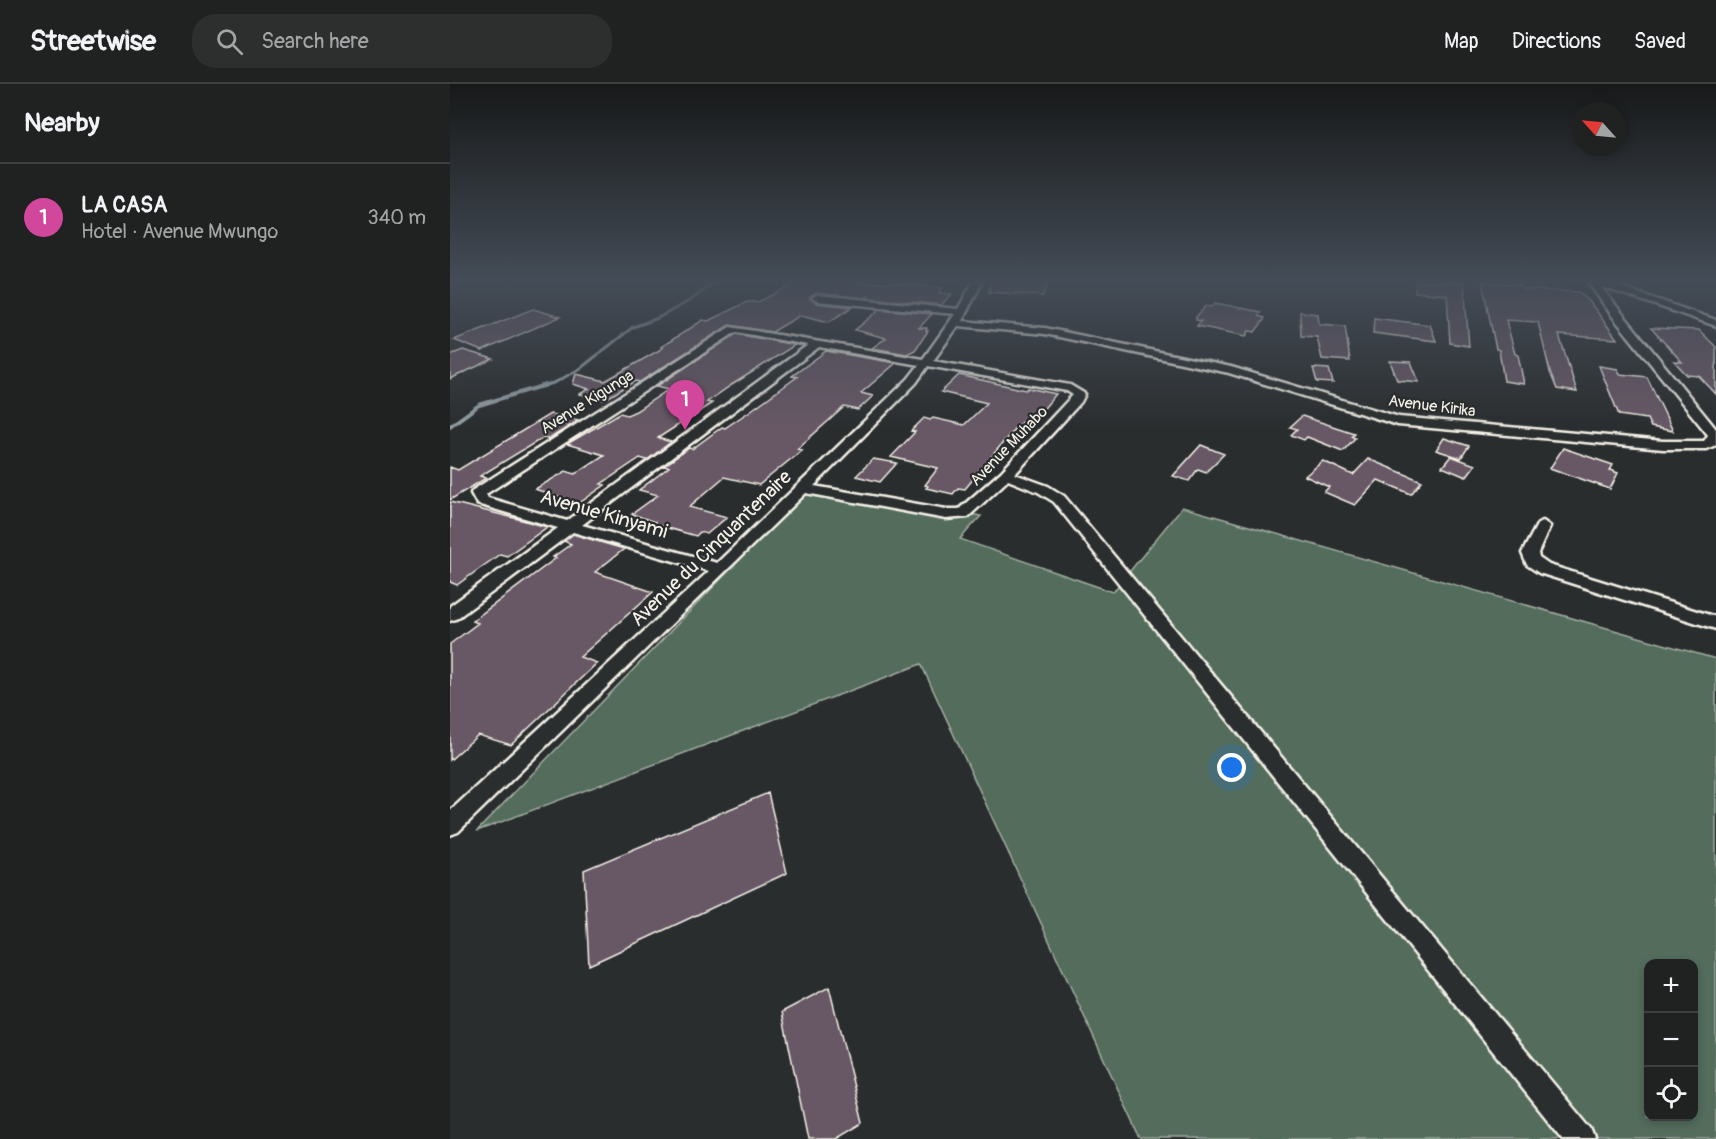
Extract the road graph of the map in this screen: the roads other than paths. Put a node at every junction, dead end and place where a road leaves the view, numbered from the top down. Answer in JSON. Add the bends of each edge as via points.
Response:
{"nodes":[{"id":1,"x":729,"y":331,"type":"edge"},
{"id":2,"x":749,"y":331,"type":"edge"},
{"id":3,"x":950,"y":331,"type":"edge"},
{"id":4,"x":1046,"y":331,"type":"edge"},
{"id":5,"x":1629,"y":331,"type":"edge"},
{"id":6,"x":816,"y":344,"type":"junction"},
{"id":7,"x":927,"y":364,"type":"junction"},
{"id":8,"x":1006,"y":475,"type":"junction"},
{"id":9,"x":804,"y":488,"type":"junction"},
{"id":10,"x":478,"y":496,"type":"joint"},
{"id":11,"x":572,"y":526,"type":"junction"},
{"id":12,"x":1543,"y":526,"type":"dead end"},
{"id":13,"x":720,"y":569,"type":"junction"},
{"id":14,"x":450,"y":615,"type":"edge"},
{"id":15,"x":1716,"y":623,"type":"edge"},
{"id":16,"x":450,"y":825,"type":"edge"},
{"id":17,"x":1581,"y":1139,"type":"edge"}],
"edges":[{"from":1,"to":10,"type":"street","name":"Avenue Kigunga","via":[[482,488]]},
{"from":2,"to":6,"type":"street","name":"Avenue Kigunga"},
{"from":3,"to":7,"type":"street","name":"Avenue du Cinquantenaire"},
{"from":4,"to":5,"type":"street","name":"Avenue Kirika","via":[[1231,370],[1398,421],[1663,445],[1713,442],[1714,435]]},
{"from":6,"to":7,"type":"street","name":"Avenue Kigunga"},
{"from":6,"to":11,"type":"street"},
{"from":7,"to":8,"type":"street","name":"Avenue Muhabo","via":[[1077,392],[1077,400]]},
{"from":7,"to":9,"type":"street","name":"Avenue du Cinquantenaire"},
{"from":8,"to":9,"type":"street","name":"Avenue Muhabo","via":[[966,513],[955,515]]},
{"from":8,"to":17,"type":"street","via":[[1043,489],[1059,500]]},
{"from":9,"to":13,"type":"street","name":"Avenue du Cinquantenaire"},
{"from":10,"to":11,"type":"street","name":"Avenue Kinyami","via":[[482,501]]},
{"from":11,"to":13,"type":"street","name":"Avenue Kinyami"},
{"from":11,"to":14,"type":"street"},
{"from":12,"to":15,"type":"street","via":[[1530,553],[1532,561],[1544,569]]},
{"from":13,"to":16,"type":"street","name":"Avenue du Cinquantenaire"}]}
